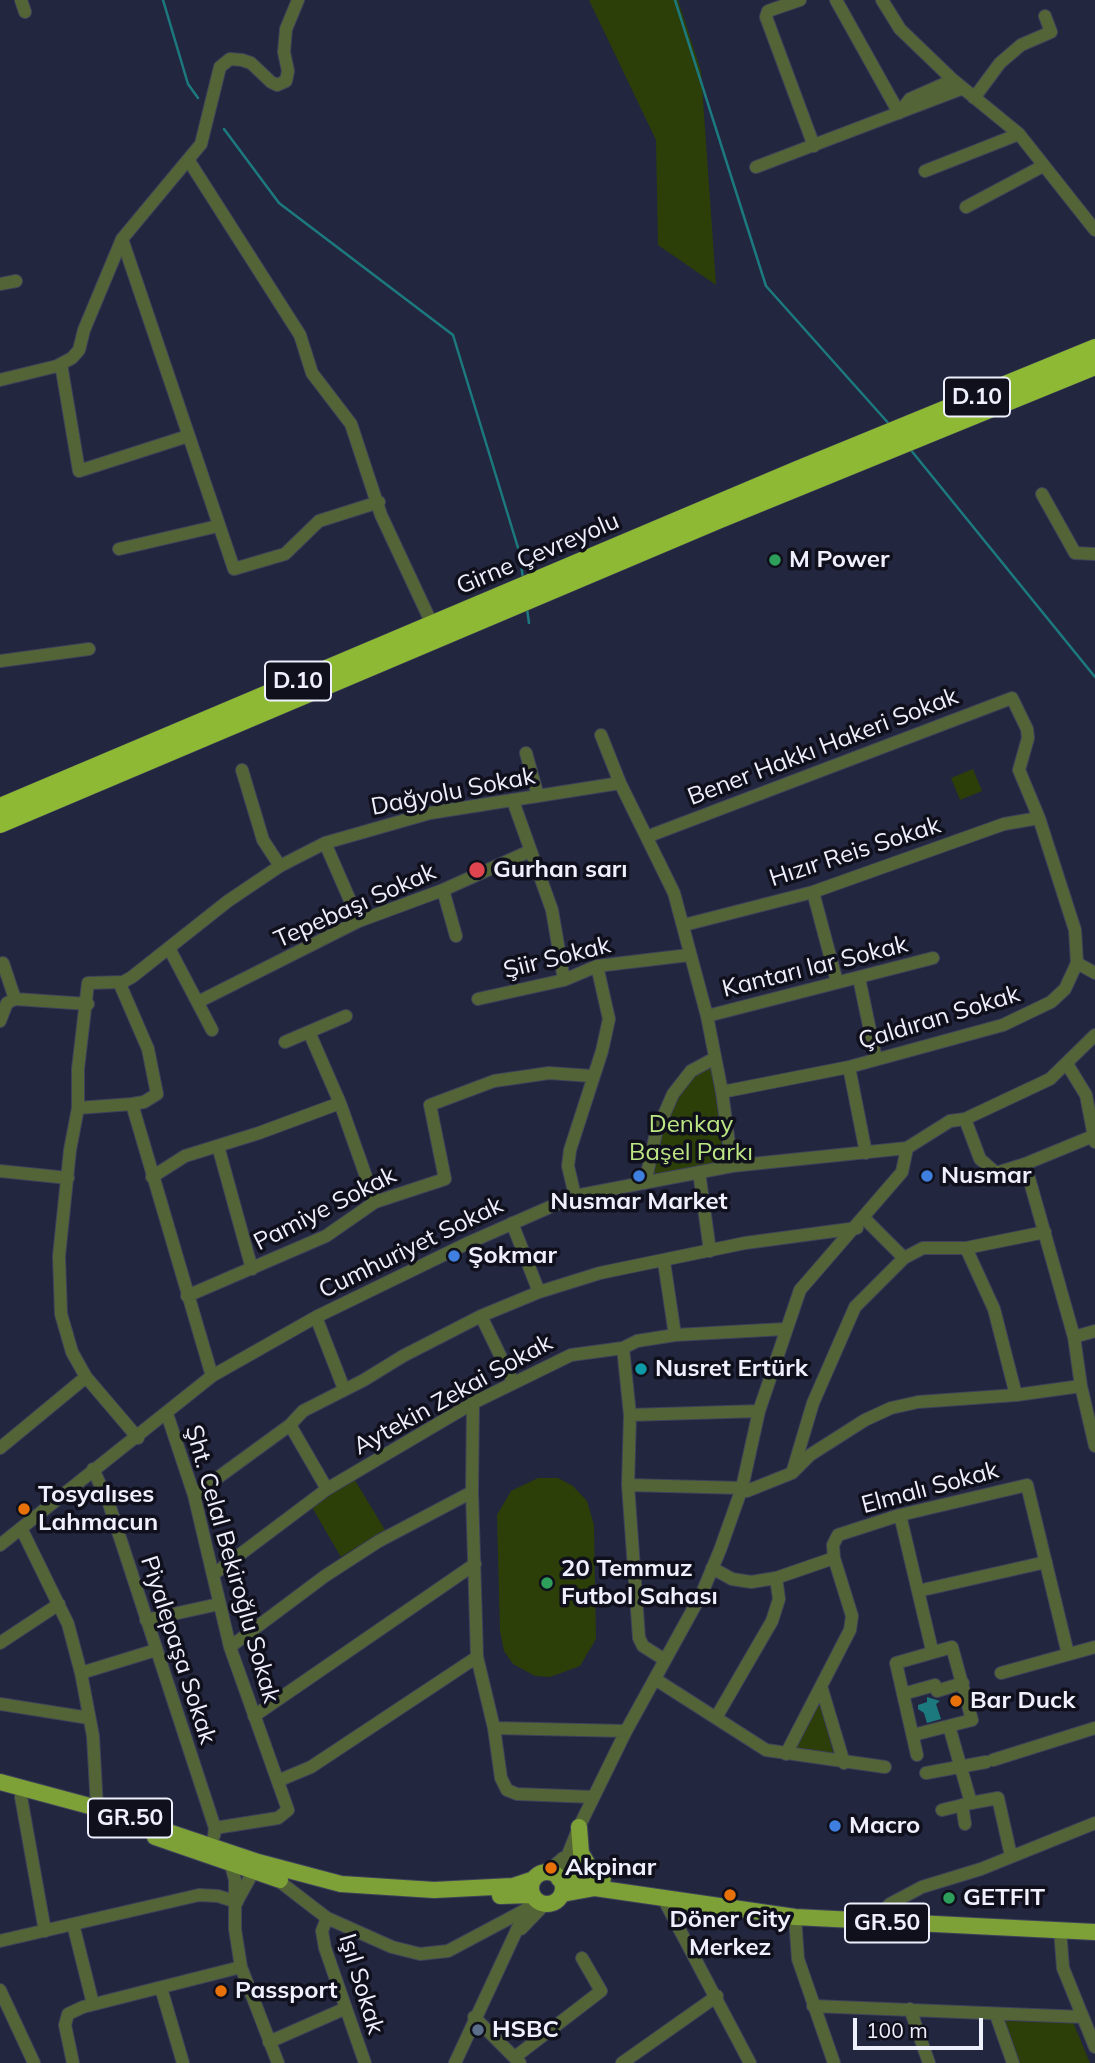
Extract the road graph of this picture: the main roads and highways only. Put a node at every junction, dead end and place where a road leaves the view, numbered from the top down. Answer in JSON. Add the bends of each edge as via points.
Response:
{"nodes":[{"id":1,"x":1095,"y":348,"type":"edge"},
{"id":2,"x":1095,"y":366,"type":"edge"},
{"id":3,"x":924,"y":427,"type":"junction"},
{"id":4,"x":504,"y":602,"type":"junction"},
{"id":5,"x":0,"y":807,"type":"edge"},
{"id":6,"x":0,"y":824,"type":"edge"},
{"id":7,"x":0,"y":1782,"type":"edge"},
{"id":8,"x":0,"y":1791,"type":"edge"},
{"id":9,"x":579,"y":1827,"type":"road end"},
{"id":10,"x":256,"y":1868,"type":"junction"},
{"id":11,"x":603,"y":1878,"type":"junction"},
{"id":12,"x":544,"y":1890,"type":"junction"},
{"id":13,"x":730,"y":1907,"type":"junction"},
{"id":14,"x":1095,"y":1932,"type":"edge"}],
"edges":[{"from":1,"to":3,"type":"highway","name":"Girne Çevreyolu","number":"D.10"},
{"from":2,"to":3,"type":"highway","name":"Girne Çevreyolu","number":"D.10"},
{"from":3,"to":4,"type":"highway","name":"Girne Çevreyolu","number":"D.10"},
{"from":4,"to":5,"type":"highway","name":"Girne Çevreyolu","number":"D.10","via":[[432,624]]},
{"from":4,"to":6,"type":"highway","name":"Girne Çevreyolu","number":"D.10"},
{"from":7,"to":10,"type":"main road","number":"GR.50","via":[[97,1808],[213,1847]]},
{"from":8,"to":10,"type":"main road","number":"GR.50","via":[[99,1819],[231,1865]]},
{"from":9,"to":11,"type":"main road","via":[[582,1853],[590,1868]]},
{"from":10,"to":12,"type":"main road","number":"GR.50","via":[[362,1887]]},
{"from":10,"to":12,"type":"main road","number":"GR.50","via":[[275,1878],[346,1894],[407,1899]]},
{"from":11,"to":12,"type":"main road","number":"GR.50"},
{"from":11,"to":13,"type":"main road","number":"GR.50"},
{"from":12,"to":13,"type":"main road","number":"GR.50","via":[[595,1888]]},
{"from":13,"to":14,"type":"main road","number":"GR.50","via":[[794,1917]]}]}
